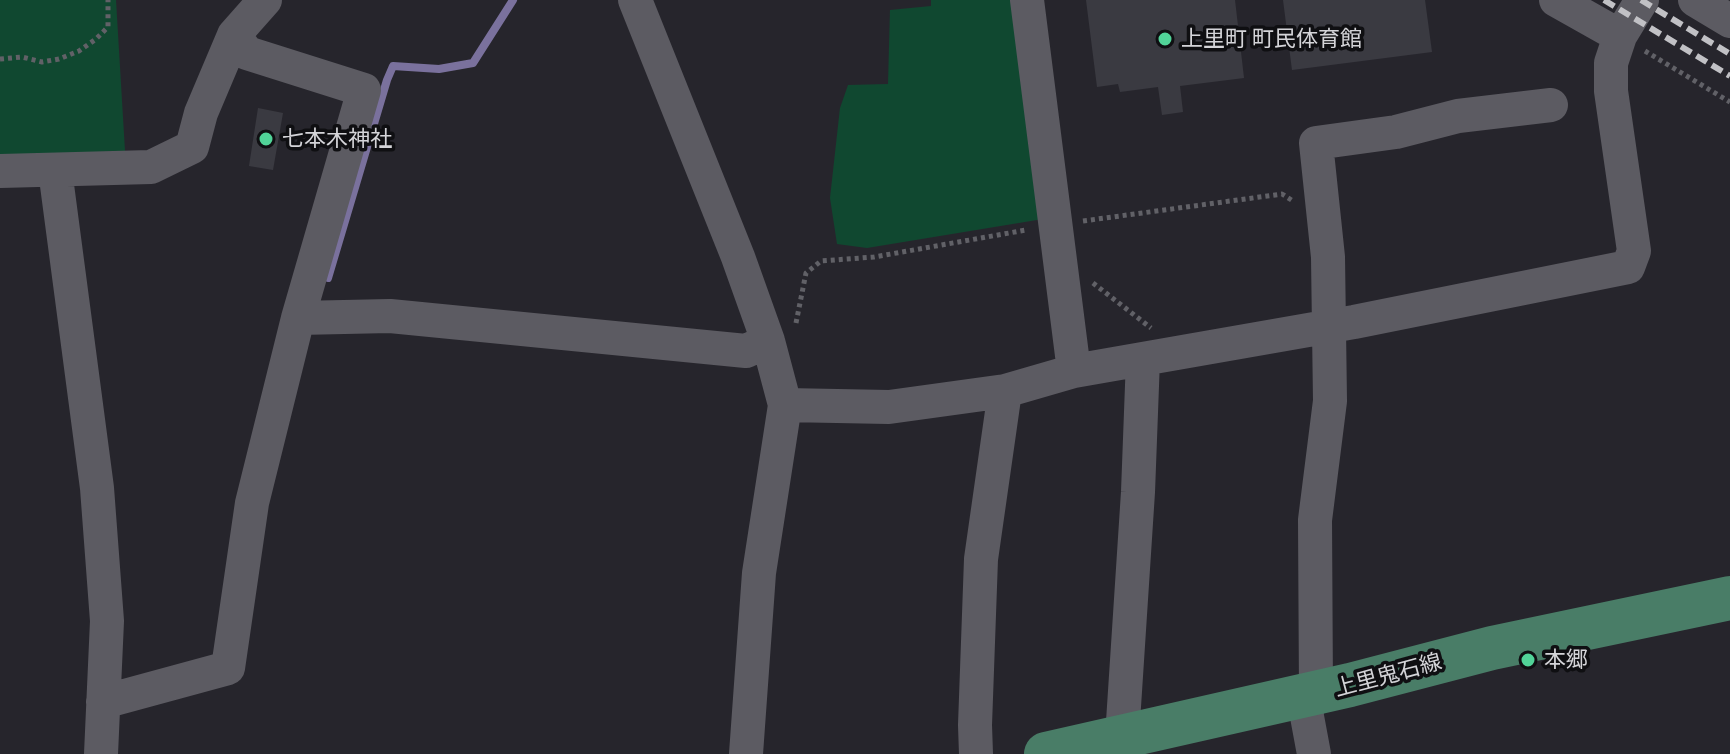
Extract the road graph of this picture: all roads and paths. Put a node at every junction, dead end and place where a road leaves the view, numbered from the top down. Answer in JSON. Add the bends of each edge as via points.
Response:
{"nodes":[{"id":1,"x":108,"y":0,"type":"edge"},
{"id":2,"x":265,"y":0,"type":"edge"},
{"id":3,"x":635,"y":0,"type":"edge"},
{"id":4,"x":1027,"y":0,"type":"edge"},
{"id":5,"x":1556,"y":0,"type":"edge"},
{"id":6,"x":1642,"y":0,"type":"edge"},
{"id":7,"x":1695,"y":0,"type":"edge"},
{"id":8,"x":1730,"y":21,"type":"edge"},
{"id":9,"x":234,"y":35,"type":"junction"},
{"id":10,"x":1620,"y":36,"type":"junction"},
{"id":11,"x":0,"y":59,"type":"edge"},
{"id":12,"x":1730,"y":102,"type":"edge"},
{"id":13,"x":1551,"y":105,"type":"dead end"},
{"id":14,"x":55,"y":170,"type":"junction"},
{"id":15,"x":0,"y":171,"type":"edge"},
{"id":16,"x":1298,"y":204,"type":"dead end"},
{"id":17,"x":1063,"y":224,"type":"junction"},
{"id":18,"x":1089,"y":279,"type":"dead end"},
{"id":19,"x":298,"y":318,"type":"junction"},
{"id":20,"x":1330,"y":327,"type":"junction"},
{"id":21,"x":768,"y":341,"type":"junction"},
{"id":22,"x":1153,"y":348,"type":"junction"},
{"id":23,"x":1074,"y":371,"type":"junction"},
{"id":24,"x":1005,"y":391,"type":"junction"},
{"id":25,"x":785,"y":405,"type":"junction"},
{"id":26,"x":1730,"y":598,"type":"edge"},
{"id":27,"x":1316,"y":693,"type":"junction"},
{"id":28,"x":103,"y":702,"type":"junction"},
{"id":29,"x":1122,"y":737,"type":"junction"},
{"id":30,"x":101,"y":754,"type":"edge"},
{"id":31,"x":746,"y":754,"type":"edge"},
{"id":32,"x":976,"y":754,"type":"edge"},
{"id":33,"x":1046,"y":754,"type":"edge"},
{"id":34,"x":1314,"y":754,"type":"edge"}],
"edges":[{"from":1,"to":11,"type":"path","via":[[108,27],[79,51],[42,62]]},
{"from":2,"to":9,"type":"street"},
{"from":3,"to":21,"type":"street"},
{"from":4,"to":17,"type":"street"},
{"from":5,"to":10,"type":"street"},
{"from":6,"to":10,"type":"street"},
{"from":7,"to":8,"type":"street"},
{"from":9,"to":14,"type":"street","via":[[192,147],[151,167]]},
{"from":9,"to":19,"type":"street","via":[[247,53],[364,90]]},
{"from":10,"to":12,"type":"path"},
{"from":10,"to":20,"type":"street","via":[[1611,63],[1611,91],[1634,251],[1628,267]]},
{"from":13,"to":20,"type":"street","via":[[1316,143]]},
{"from":14,"to":15,"type":"street"},
{"from":14,"to":28,"type":"street","via":[[97,488],[107,621]]},
{"from":16,"to":17,"type":"path","via":[[1282,194]]},
{"from":17,"to":21,"type":"path","via":[[874,257],[821,261],[806,273],[794,332]]},
{"from":17,"to":23,"type":"street"},
{"from":18,"to":22,"type":"path"},
{"from":19,"to":21,"type":"street","via":[[390,316],[746,351]]},
{"from":19,"to":28,"type":"street","via":[[252,503],[228,668]]},
{"from":20,"to":22,"type":"street"},
{"from":20,"to":27,"type":"street","via":[[1330,401],[1315,520]]},
{"from":21,"to":25,"type":"street"},
{"from":22,"to":23,"type":"street"},
{"from":22,"to":29,"type":"street"},
{"from":23,"to":24,"type":"street"},
{"from":24,"to":25,"type":"street","via":[[889,407]]},
{"from":24,"to":32,"type":"street","via":[[981,559]]},
{"from":25,"to":31,"type":"street","via":[[759,573]]},
{"from":26,"to":27,"type":"main road","name":"上里鬼石線","via":[[1492,648]]},
{"from":27,"to":29,"type":"main road","name":"上里鬼石線"},
{"from":27,"to":34,"type":"street","via":[[1306,711]]},
{"from":28,"to":30,"type":"street"},
{"from":29,"to":33,"type":"main road","name":"上里鬼石線"}]}
